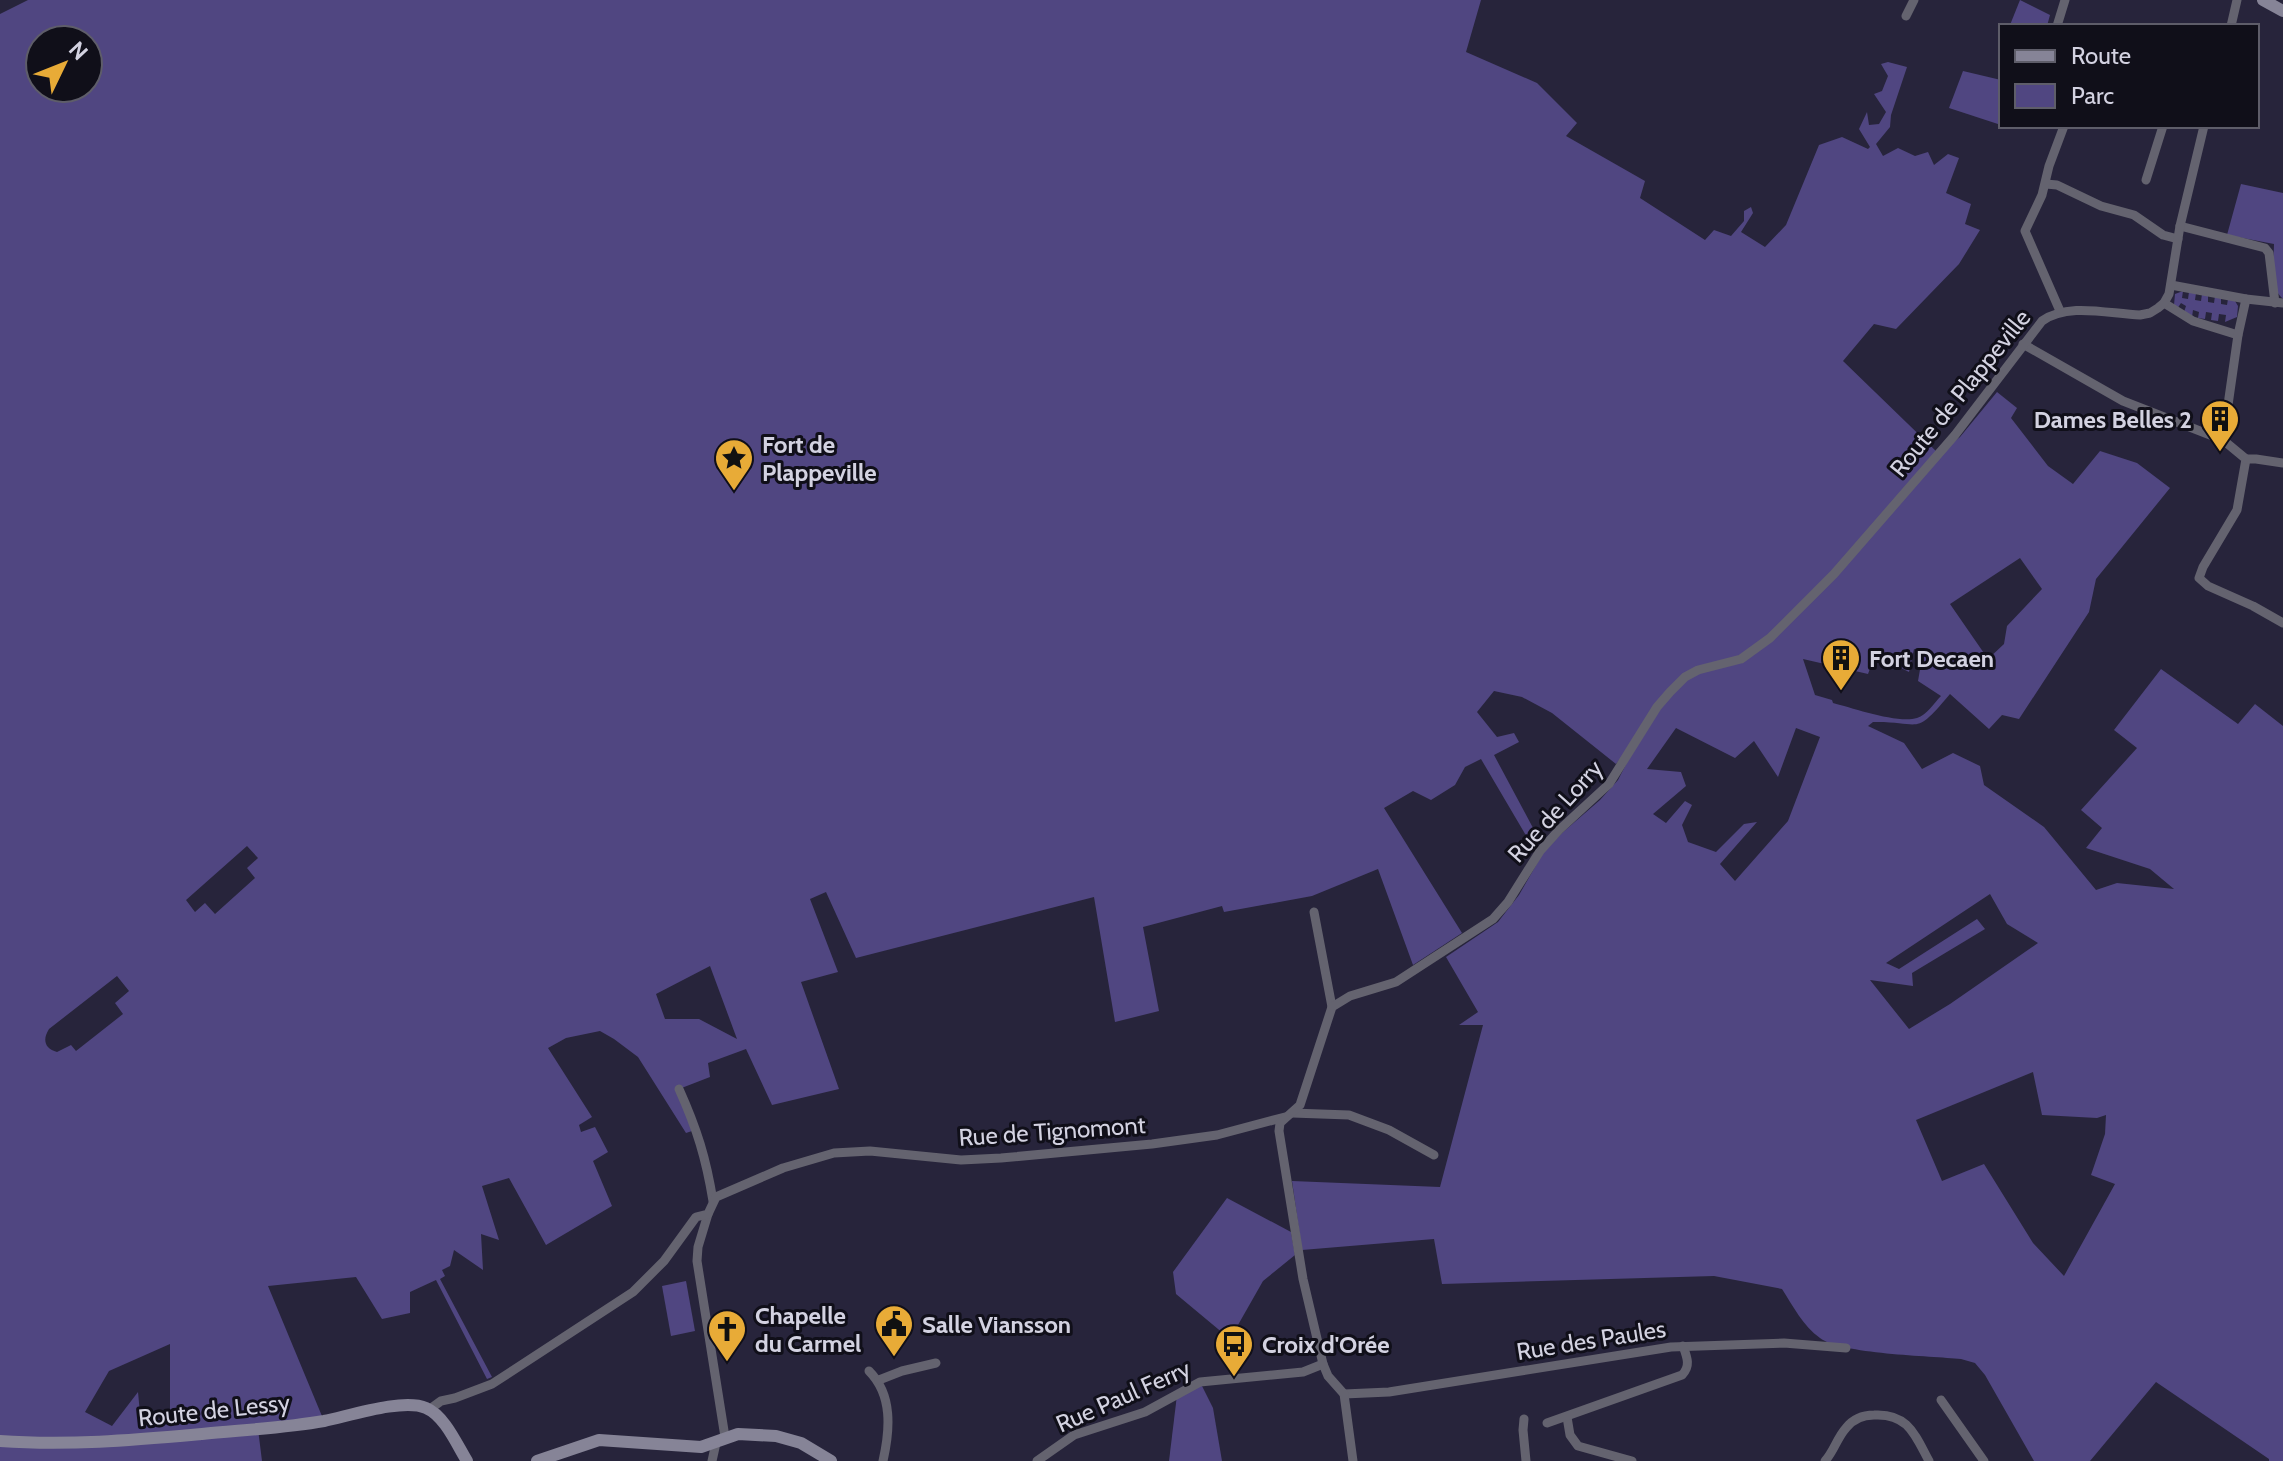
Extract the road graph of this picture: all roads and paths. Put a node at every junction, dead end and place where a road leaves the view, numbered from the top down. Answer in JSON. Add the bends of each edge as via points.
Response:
{"nodes":[{"id":1,"x":1914,"y":0,"type":"edge"},
{"id":2,"x":2065,"y":0,"type":"edge"},
{"id":3,"x":2237,"y":0,"type":"edge"},
{"id":4,"x":2263,"y":0,"type":"edge"},
{"id":5,"x":2283,"y":11,"type":"edge"},
{"id":6,"x":1906,"y":16,"type":"dead end"},
{"id":7,"x":2058,"y":24,"type":"edge"},
{"id":8,"x":2231,"y":24,"type":"edge"},
{"id":9,"x":2063,"y":128,"type":"edge"},
{"id":10,"x":2162,"y":128,"type":"edge"},
{"id":11,"x":2204,"y":128,"type":"edge"},
{"id":12,"x":2146,"y":180,"type":"dead end"},
{"id":13,"x":2046,"y":184,"type":"junction"},
{"id":14,"x":2180,"y":226,"type":"junction"},
{"id":15,"x":2178,"y":239,"type":"junction"},
{"id":16,"x":2171,"y":285,"type":"junction"},
{"id":17,"x":2246,"y":299,"type":"junction"},
{"id":18,"x":2164,"y":303,"type":"junction"},
{"id":19,"x":2279,"y":303,"type":"edge"},
{"id":20,"x":2060,"y":311,"type":"junction"},
{"id":21,"x":2238,"y":335,"type":"junction"},
{"id":22,"x":2023,"y":344,"type":"junction"},
{"id":23,"x":2223,"y":440,"type":"junction"},
{"id":24,"x":2246,"y":459,"type":"junction"},
{"id":25,"x":2283,"y":463,"type":"edge"},
{"id":26,"x":2283,"y":623,"type":"edge"},
{"id":27,"x":1719,"y":664,"type":"joint"},
{"id":28,"x":1314,"y":912,"type":"dead end"},
{"id":29,"x":1332,"y":1007,"type":"junction"},
{"id":30,"x":679,"y":1089,"type":"dead end"},
{"id":31,"x":1288,"y":1115,"type":"junction"},
{"id":32,"x":1434,"y":1155,"type":"dead end"},
{"id":33,"x":713,"y":1201,"type":"junction"},
{"id":34,"x":708,"y":1214,"type":"junction"},
{"id":35,"x":1683,"y":1346,"type":"junction"},
{"id":36,"x":1846,"y":1348,"type":"dead end"},
{"id":37,"x":936,"y":1363,"type":"dead end"},
{"id":38,"x":1323,"y":1364,"type":"junction"},
{"id":39,"x":869,"y":1371,"type":"dead end"},
{"id":40,"x":879,"y":1380,"type":"junction"},
{"id":41,"x":1344,"y":1394,"type":"junction"},
{"id":42,"x":1941,"y":1400,"type":"dead end"},
{"id":43,"x":430,"y":1409,"type":"junction"},
{"id":44,"x":1567,"y":1417,"type":"junction"},
{"id":45,"x":1524,"y":1419,"type":"dead end"},
{"id":46,"x":1547,"y":1423,"type":"dead end"},
{"id":47,"x":720,"y":1440,"type":"junction"},
{"id":48,"x":0,"y":1441,"type":"edge"},
{"id":49,"x":467,"y":1461,"type":"edge"},
{"id":50,"x":537,"y":1461,"type":"edge"},
{"id":51,"x":712,"y":1461,"type":"edge"},
{"id":52,"x":831,"y":1461,"type":"edge"},
{"id":53,"x":883,"y":1461,"type":"edge"},
{"id":54,"x":1037,"y":1461,"type":"edge"},
{"id":55,"x":1353,"y":1461,"type":"edge"},
{"id":56,"x":1526,"y":1461,"type":"edge"},
{"id":57,"x":1632,"y":1461,"type":"edge"},
{"id":58,"x":1825,"y":1461,"type":"edge"},
{"id":59,"x":1929,"y":1461,"type":"edge"},
{"id":60,"x":1984,"y":1461,"type":"edge"}],
"edges":[{"from":1,"to":6,"type":"street"},
{"from":2,"to":7,"type":"street"},
{"from":3,"to":8,"type":"street"},
{"from":4,"to":5,"type":"street"},
{"from":9,"to":13,"type":"street"},
{"from":10,"to":12,"type":"street"},
{"from":11,"to":14,"type":"street"},
{"from":13,"to":15,"type":"street","via":[[2134,215]]},
{"from":13,"to":20,"type":"street","via":[[2025,231]]},
{"from":14,"to":15,"type":"street"},
{"from":14,"to":19,"type":"street","via":[[2265,248]]},
{"from":15,"to":16,"type":"street"},
{"from":16,"to":17,"type":"street"},
{"from":16,"to":18,"type":"street"},
{"from":17,"to":19,"type":"street"},
{"from":17,"to":21,"type":"street"},
{"from":18,"to":20,"type":"street","name":"Route de Plappeville","via":[[2140,315]]},
{"from":18,"to":21,"type":"street","via":[[2193,321]]},
{"from":20,"to":22,"type":"street","name":"Route de Plappeville","via":[[2042,321]]},
{"from":21,"to":23,"type":"street"},
{"from":22,"to":23,"type":"street","via":[[2123,401]]},
{"from":22,"to":27,"type":"street","name":"Route de Plappeville","via":[[1983,401],[1834,574],[1756,650]]},
{"from":23,"to":24,"type":"street"},
{"from":24,"to":25,"type":"street"},
{"from":24,"to":26,"type":"street","via":[[2237,510],[2199,578]]},
{"from":27,"to":29,"type":"street","name":"Rue de Lorry","via":[[1685,677],[1670,692],[1609,784],[1540,851],[1493,919],[1396,982]]},
{"from":28,"to":29,"type":"street"},
{"from":29,"to":31,"type":"street","via":[[1300,1105]]},
{"from":30,"to":33,"type":"street","via":[[707,1161]]},
{"from":31,"to":32,"type":"street","name":"Rue de Tignomont","via":[[1349,1115]]},
{"from":31,"to":33,"type":"street","name":"Rue de Tignomont","via":[[1217,1135],[1001,1158],[834,1153],[783,1168]]},
{"from":31,"to":38,"type":"street","via":[[1279,1131]]},
{"from":33,"to":34,"type":"street"},
{"from":34,"to":43,"type":"street","via":[[696,1217],[633,1292],[492,1384]]},
{"from":34,"to":47,"type":"street","via":[[697,1261]]},
{"from":35,"to":36,"type":"street","name":"Rue des Paules","via":[[1784,1343]]},
{"from":35,"to":41,"type":"street","name":"Rue des Paules","via":[[1389,1392]]},
{"from":35,"to":44,"type":"street","via":[[1688,1363],[1682,1375]]},
{"from":37,"to":40,"type":"street"},
{"from":38,"to":41,"type":"street"},
{"from":38,"to":54,"type":"street","name":"Rue Paul Ferry","via":[[1303,1372],[1200,1382],[1145,1412],[1074,1435]]},
{"from":39,"to":40,"type":"street"},
{"from":40,"to":53,"type":"street","via":[[889,1412]]},
{"from":41,"to":55,"type":"street"},
{"from":42,"to":60,"type":"street"},
{"from":43,"to":48,"type":"street","name":"Route de Lessy","via":[[416,1405],[324,1421],[105,1442]]},
{"from":43,"to":49,"type":"street"},
{"from":44,"to":46,"type":"street"},
{"from":44,"to":57,"type":"street","via":[[1578,1446]]},
{"from":45,"to":56,"type":"street"},
{"from":47,"to":50,"type":"street","via":[[701,1447],[599,1440]]},
{"from":47,"to":51,"type":"street"},
{"from":47,"to":52,"type":"street","via":[[738,1434],[776,1436]]},
{"from":58,"to":59,"type":"street","via":[[1859,1417],[1887,1415],[1912,1430]]}]}
